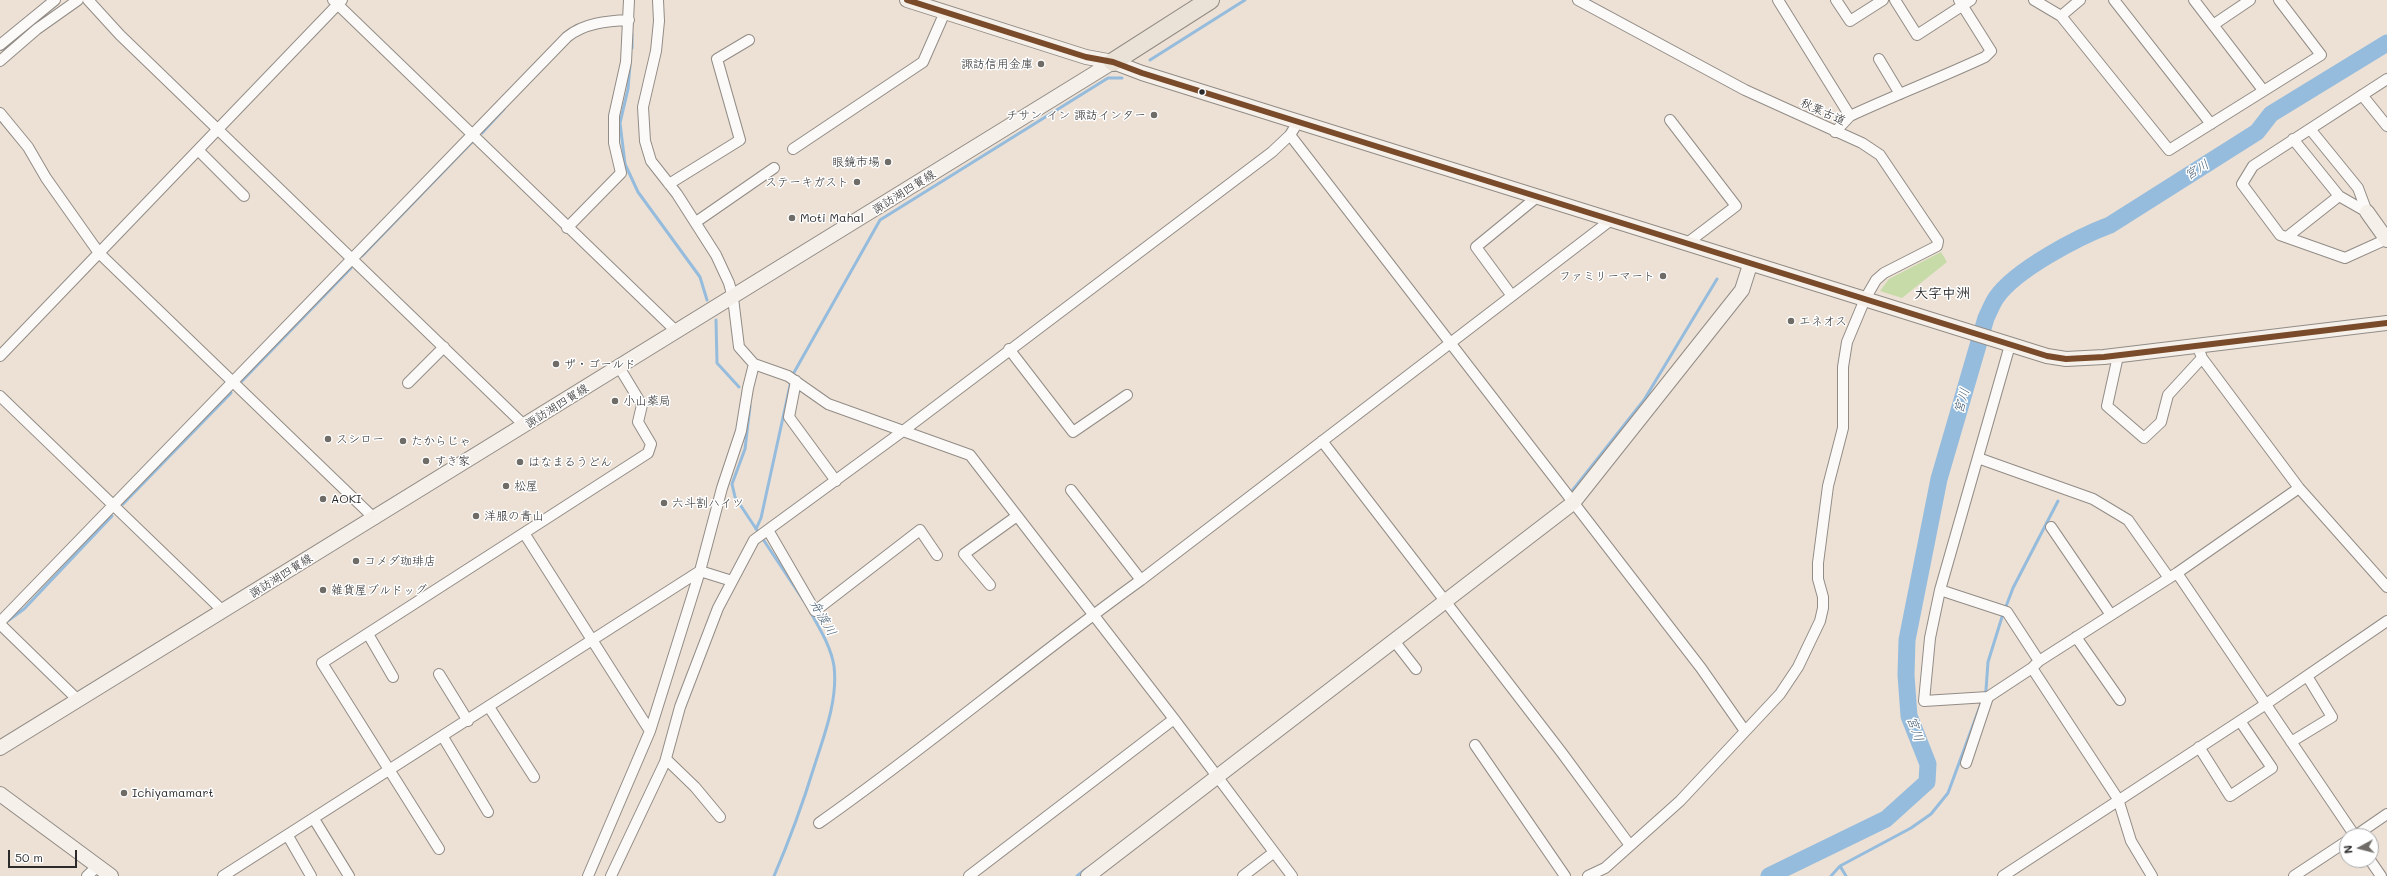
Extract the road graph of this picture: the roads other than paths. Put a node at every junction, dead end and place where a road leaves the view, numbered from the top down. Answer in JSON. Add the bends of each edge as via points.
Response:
{"nodes":[{"id":1,"x":55,"y":0,"type":"edge"},
{"id":2,"x":78,"y":0,"type":"edge"},
{"id":3,"x":88,"y":0,"type":"edge"},
{"id":4,"x":629,"y":0,"type":"edge"},
{"id":5,"x":658,"y":0,"type":"edge"},
{"id":6,"x":907,"y":0,"type":"edge"},
{"id":7,"x":1210,"y":0,"type":"edge"},
{"id":8,"x":1578,"y":0,"type":"edge"},
{"id":9,"x":1778,"y":0,"type":"edge"},
{"id":10,"x":1836,"y":0,"type":"edge"},
{"id":11,"x":1883,"y":0,"type":"edge"},
{"id":12,"x":1895,"y":0,"type":"edge"},
{"id":13,"x":1971,"y":0,"type":"edge"},
{"id":14,"x":2034,"y":0,"type":"edge"},
{"id":15,"x":2080,"y":0,"type":"edge"},
{"id":16,"x":2114,"y":0,"type":"edge"},
{"id":17,"x":2194,"y":0,"type":"edge"},
{"id":18,"x":2250,"y":0,"type":"edge"},
{"id":19,"x":2279,"y":0,"type":"edge"},
{"id":20,"x":337,"y":2,"type":"edge"},
{"id":21,"x":1961,"y":3,"type":"edge"},
{"id":22,"x":945,"y":12,"type":"junction"},
{"id":23,"x":2061,"y":16,"type":"junction"},
{"id":24,"x":628,"y":20,"type":"junction"},
{"id":25,"x":2213,"y":25,"type":"junction"},
{"id":26,"x":749,"y":40,"type":"dead end"},
{"id":27,"x":0,"y":45,"type":"edge"},
{"id":28,"x":1879,"y":59,"type":"dead end"},
{"id":29,"x":0,"y":61,"type":"edge"},
{"id":30,"x":1113,"y":62,"type":"junction"},
{"id":31,"x":2387,"y":79,"type":"edge"},
{"id":32,"x":2263,"y":90,"type":"junction"},
{"id":33,"x":1900,"y":94,"type":"junction"},
{"id":34,"x":2362,"y":95,"type":"junction"},
{"id":35,"x":0,"y":113,"type":"edge"},
{"id":36,"x":1850,"y":116,"type":"junction"},
{"id":37,"x":1670,"y":120,"type":"dead end"},
{"id":38,"x":1298,"y":122,"type":"junction"},
{"id":39,"x":2211,"y":124,"type":"junction"},
{"id":40,"x":2387,"y":126,"type":"edge"},
{"id":41,"x":2310,"y":129,"type":"junction"},
{"id":42,"x":218,"y":130,"type":"junction"},
{"id":43,"x":1835,"y":132,"type":"junction"},
{"id":44,"x":472,"y":135,"type":"junction"},
{"id":45,"x":1290,"y":136,"type":"junction"},
{"id":46,"x":2293,"y":139,"type":"junction"},
{"id":47,"x":793,"y":149,"type":"dead end"},
{"id":48,"x":198,"y":150,"type":"junction"},
{"id":49,"x":774,"y":168,"type":"dead end"},
{"id":50,"x":669,"y":184,"type":"junction"},
{"id":51,"x":244,"y":196,"type":"dead end"},
{"id":52,"x":2339,"y":196,"type":"junction"},
{"id":53,"x":1537,"y":197,"type":"junction"},
{"id":54,"x":2366,"y":212,"type":"junction"},
{"id":55,"x":1611,"y":220,"type":"junction"},
{"id":56,"x":696,"y":222,"type":"junction"},
{"id":57,"x":568,"y":228,"type":"junction"},
{"id":58,"x":2287,"y":237,"type":"junction"},
{"id":59,"x":2387,"y":240,"type":"edge"},
{"id":60,"x":1686,"y":244,"type":"junction"},
{"id":61,"x":99,"y":253,"type":"junction"},
{"id":62,"x":353,"y":259,"type":"junction"},
{"id":63,"x":1750,"y":265,"type":"junction"},
{"id":64,"x":1512,"y":296,"type":"junction"},
{"id":65,"x":733,"y":298,"type":"junction"},
{"id":66,"x":1865,"y":299,"type":"junction"},
{"id":67,"x":2387,"y":323,"type":"edge"},
{"id":68,"x":677,"y":332,"type":"junction"},
{"id":69,"x":1449,"y":342,"type":"junction"},
{"id":70,"x":2005,"y":343,"type":"junction"},
{"id":71,"x":444,"y":347,"type":"junction"},
{"id":72,"x":1009,"y":349,"type":"junction"},
{"id":73,"x":2200,"y":353,"type":"junction"},
{"id":74,"x":0,"y":356,"type":"edge"},
{"id":75,"x":2118,"y":356,"type":"junction"},
{"id":76,"x":754,"y":364,"type":"junction"},
{"id":77,"x":619,"y":367,"type":"junction"},
{"id":78,"x":793,"y":379,"type":"junction"},
{"id":79,"x":232,"y":383,"type":"junction"},
{"id":80,"x":408,"y":383,"type":"dead end"},
{"id":81,"x":1128,"y":395,"type":"dead end"},
{"id":82,"x":0,"y":396,"type":"edge"},
{"id":83,"x":525,"y":426,"type":"junction"},
{"id":84,"x":903,"y":431,"type":"junction"},
{"id":85,"x":1322,"y":441,"type":"junction"},
{"id":86,"x":1978,"y":458,"type":"junction"},
{"id":87,"x":836,"y":481,"type":"junction"},
{"id":88,"x":2299,"y":488,"type":"junction"},
{"id":89,"x":1071,"y":490,"type":"dead end"},
{"id":90,"x":1573,"y":503,"type":"junction"},
{"id":91,"x":113,"y":506,"type":"junction"},
{"id":92,"x":1017,"y":516,"type":"junction"},
{"id":93,"x":375,"y":518,"type":"junction"},
{"id":94,"x":2051,"y":527,"type":"dead end"},
{"id":95,"x":767,"y":531,"type":"junction"},
{"id":96,"x":524,"y":533,"type":"junction"},
{"id":97,"x":937,"y":556,"type":"dead end"},
{"id":98,"x":700,"y":571,"type":"junction"},
{"id":99,"x":2173,"y":575,"type":"junction"},
{"id":100,"x":1142,"y":580,"type":"junction"},
{"id":101,"x":732,"y":581,"type":"junction"},
{"id":102,"x":990,"y":585,"type":"dead end"},
{"id":103,"x":2387,"y":588,"type":"edge"},
{"id":104,"x":1940,"y":590,"type":"junction"},
{"id":105,"x":1446,"y":602,"type":"junction"},
{"id":106,"x":224,"y":611,"type":"junction"},
{"id":107,"x":1093,"y":614,"type":"junction"},
{"id":108,"x":2111,"y":615,"type":"junction"},
{"id":109,"x":2387,"y":621,"type":"edge"},
{"id":110,"x":0,"y":623,"type":"edge"},
{"id":111,"x":368,"y":634,"type":"junction"},
{"id":112,"x":2076,"y":637,"type":"junction"},
{"id":113,"x":593,"y":640,"type":"junction"},
{"id":114,"x":1395,"y":642,"type":"junction"},
{"id":115,"x":2035,"y":665,"type":"junction"},
{"id":116,"x":1416,"y":669,"type":"dead end"},
{"id":117,"x":439,"y":674,"type":"dead end"},
{"id":118,"x":2307,"y":676,"type":"junction"},
{"id":119,"x":393,"y":677,"type":"dead end"},
{"id":120,"x":1988,"y":697,"type":"junction"},
{"id":121,"x":78,"y":700,"type":"junction"},
{"id":122,"x":2120,"y":700,"type":"dead end"},
{"id":123,"x":2266,"y":704,"type":"junction"},
{"id":124,"x":489,"y":707,"type":"junction"},
{"id":125,"x":1174,"y":719,"type":"junction"},
{"id":126,"x":468,"y":721,"type":"junction"},
{"id":127,"x":2240,"y":721,"type":"junction"},
{"id":128,"x":650,"y":731,"type":"junction"},
{"id":129,"x":1745,"y":731,"type":"junction"},
{"id":130,"x":443,"y":737,"type":"junction"},
{"id":131,"x":2291,"y":742,"type":"junction"},
{"id":132,"x":1475,"y":745,"type":"dead end"},
{"id":133,"x":2198,"y":747,"type":"junction"},
{"id":134,"x":0,"y":748,"type":"edge"},
{"id":135,"x":666,"y":759,"type":"junction"},
{"id":136,"x":1966,"y":763,"type":"dead end"},
{"id":137,"x":390,"y":772,"type":"junction"},
{"id":138,"x":1217,"y":776,"type":"junction"},
{"id":139,"x":534,"y":777,"type":"dead end"},
{"id":140,"x":0,"y":794,"type":"edge"},
{"id":141,"x":2118,"y":799,"type":"junction"},
{"id":142,"x":488,"y":812,"type":"dead end"},
{"id":143,"x":2387,"y":814,"type":"edge"},
{"id":144,"x":720,"y":817,"type":"dead end"},
{"id":145,"x":314,"y":819,"type":"junction"},
{"id":146,"x":819,"y":824,"type":"dead end"},
{"id":147,"x":2350,"y":828,"type":"edge"},
{"id":148,"x":2367,"y":828,"type":"edge"},
{"id":149,"x":288,"y":836,"type":"junction"},
{"id":150,"x":1629,"y":844,"type":"junction"},
{"id":151,"x":2339,"y":846,"type":"edge"},
{"id":152,"x":439,"y":849,"type":"dead end"},
{"id":153,"x":1274,"y":853,"type":"junction"},
{"id":154,"x":98,"y":866,"type":"junction"},
{"id":155,"x":981,"y":872,"type":"edge"},
{"id":156,"x":87,"y":876,"type":"edge"},
{"id":157,"x":111,"y":876,"type":"edge"},
{"id":158,"x":224,"y":876,"type":"edge"},
{"id":159,"x":311,"y":876,"type":"edge"},
{"id":160,"x":349,"y":876,"type":"edge"},
{"id":161,"x":588,"y":876,"type":"edge"},
{"id":162,"x":612,"y":876,"type":"edge"},
{"id":163,"x":969,"y":876,"type":"edge"},
{"id":164,"x":1088,"y":876,"type":"edge"},
{"id":165,"x":1243,"y":876,"type":"edge"},
{"id":166,"x":1292,"y":876,"type":"edge"},
{"id":167,"x":1565,"y":876,"type":"edge"},
{"id":168,"x":1588,"y":876,"type":"edge"},
{"id":169,"x":2003,"y":876,"type":"edge"},
{"id":170,"x":2152,"y":876,"type":"edge"},
{"id":171,"x":2294,"y":876,"type":"edge"}],
"edges":[{"from":1,"to":27,"type":"street"},
{"from":2,"to":29,"type":"street","via":[[37,29]]},
{"from":3,"to":42,"type":"street","via":[[120,35]]},
{"from":4,"to":24,"type":"street"},
{"from":5,"to":50,"type":"street","via":[[656,51],[643,107],[643,123],[651,162]]},
{"from":6,"to":22,"type":"main road"},
{"from":7,"to":30,"type":"highway"},
{"from":8,"to":43,"type":"street","name":"秋葉古道","via":[[1745,90]]},
{"from":9,"to":36,"type":"street"},
{"from":10,"to":11,"type":"street","via":[[1850,20]]},
{"from":12,"to":21,"type":"street","via":[[1917,35]]},
{"from":13,"to":21,"type":"street"},
{"from":14,"to":23,"type":"street"},
{"from":15,"to":23,"type":"street"},
{"from":16,"to":39,"type":"street"},
{"from":17,"to":25,"type":"street"},
{"from":18,"to":25,"type":"street"},
{"from":19,"to":32,"type":"street","via":[[2322,55]]},
{"from":20,"to":42,"type":"street"},
{"from":20,"to":44,"type":"street"},
{"from":21,"to":33,"type":"street","via":[[1991,51],[1985,57]]},
{"from":22,"to":30,"type":"main road","via":[[1086,57]]},
{"from":22,"to":47,"type":"street","via":[[922,62]]},
{"from":23,"to":39,"type":"street","via":[[2169,150]]},
{"from":24,"to":44,"type":"street","via":[[606,21],[574,32]]},
{"from":24,"to":57,"type":"street","via":[[625,73],[614,116],[614,143],[621,173]]},
{"from":25,"to":32,"type":"street"},
{"from":26,"to":50,"type":"street","via":[[717,59],[740,140]]},
{"from":28,"to":33,"type":"street"},
{"from":30,"to":38,"type":"main road"},
{"from":30,"to":65,"type":"main road","name":"諏訪湖四賀線"},
{"from":31,"to":34,"type":"street"},
{"from":32,"to":39,"type":"street"},
{"from":33,"to":36,"type":"street"},
{"from":34,"to":40,"type":"street"},
{"from":34,"to":41,"type":"street"},
{"from":35,"to":61,"type":"street","via":[[28,147],[46,178]]},
{"from":36,"to":43,"type":"street"},
{"from":37,"to":60,"type":"street","via":[[1736,206]]},
{"from":38,"to":45,"type":"street"},
{"from":38,"to":53,"type":"main road"},
{"from":41,"to":46,"type":"street"},
{"from":41,"to":54,"type":"street","via":[[2358,188]]},
{"from":42,"to":48,"type":"street"},
{"from":42,"to":62,"type":"street"},
{"from":43,"to":66,"type":"street","name":"秋葉古道","via":[[1862,143],[1880,155],[1938,241],[1937,246],[1884,273],[1876,280]]},
{"from":44,"to":57,"type":"street"},
{"from":44,"to":62,"type":"street"},
{"from":45,"to":69,"type":"street"},
{"from":45,"to":72,"type":"street"},
{"from":46,"to":52,"type":"street"},
{"from":46,"to":58,"type":"street","via":[[2253,166],[2242,184],[2280,235]]},
{"from":48,"to":51,"type":"street"},
{"from":48,"to":61,"type":"street"},
{"from":49,"to":56,"type":"street"},
{"from":50,"to":56,"type":"street"},
{"from":52,"to":54,"type":"street"},
{"from":52,"to":58,"type":"street"},
{"from":53,"to":55,"type":"main road"},
{"from":53,"to":64,"type":"street","via":[[1476,247]]},
{"from":54,"to":59,"type":"main road"},
{"from":55,"to":60,"type":"main road"},
{"from":55,"to":64,"type":"street"},
{"from":56,"to":65,"type":"street","via":[[716,255]]},
{"from":57,"to":68,"type":"street"},
{"from":58,"to":59,"type":"street","via":[[2345,258]]},
{"from":60,"to":63,"type":"main road"},
{"from":61,"to":74,"type":"street"},
{"from":61,"to":79,"type":"street"},
{"from":62,"to":71,"type":"street"},
{"from":62,"to":79,"type":"street"},
{"from":63,"to":66,"type":"main road"},
{"from":63,"to":90,"type":"main road","via":[[1742,290]]},
{"from":64,"to":69,"type":"street"},
{"from":65,"to":68,"type":"main road","name":"諏訪湖四賀線"},
{"from":65,"to":76,"type":"street","via":[[739,347]]},
{"from":66,"to":70,"type":"main road"},
{"from":66,"to":129,"type":"street","via":[[1847,342],[1843,428],[1828,486],[1818,563],[1818,579],[1823,596],[1820,621],[1798,667],[1780,694]]},
{"from":67,"to":73,"type":"main road"},
{"from":68,"to":77,"type":"main road","name":"諏訪湖四賀線"},
{"from":69,"to":85,"type":"street"},
{"from":69,"to":90,"type":"street"},
{"from":70,"to":75,"type":"main road","via":[[2066,359]]},
{"from":70,"to":86,"type":"street"},
{"from":71,"to":80,"type":"street"},
{"from":71,"to":83,"type":"street"},
{"from":72,"to":81,"type":"street","via":[[1073,432]]},
{"from":72,"to":84,"type":"street"},
{"from":73,"to":75,"type":"main road"},
{"from":73,"to":75,"type":"street","via":[[2168,395],[2161,422],[2144,438],[2107,406]]},
{"from":73,"to":88,"type":"street"},
{"from":76,"to":78,"type":"street"},
{"from":76,"to":98,"type":"street","via":[[741,431],[722,488]]},
{"from":77,"to":83,"type":"main road","name":"諏訪湖四賀線"},
{"from":77,"to":96,"type":"street","via":[[642,405],[638,422],[650,444],[648,453]]},
{"from":78,"to":84,"type":"street","via":[[828,404]]},
{"from":78,"to":87,"type":"street","via":[[789,417]]},
{"from":79,"to":91,"type":"street"},
{"from":79,"to":93,"type":"street"},
{"from":82,"to":91,"type":"street"},
{"from":83,"to":93,"type":"main road","name":"諏訪湖四賀線"},
{"from":84,"to":87,"type":"street"},
{"from":84,"to":92,"type":"street","via":[[970,455]]},
{"from":85,"to":100,"type":"street"},
{"from":85,"to":105,"type":"street"},
{"from":86,"to":99,"type":"street","via":[[2093,499],[2128,520]]},
{"from":86,"to":104,"type":"street"},
{"from":87,"to":95,"type":"street"},
{"from":88,"to":99,"type":"street"},
{"from":88,"to":103,"type":"street"},
{"from":89,"to":100,"type":"street"},
{"from":90,"to":105,"type":"main road"},
{"from":90,"to":129,"type":"street","via":[[1701,668]]},
{"from":91,"to":106,"type":"street"},
{"from":91,"to":110,"type":"street"},
{"from":92,"to":102,"type":"street","via":[[964,554]]},
{"from":92,"to":107,"type":"street"},
{"from":93,"to":106,"type":"main road","name":"諏訪湖四賀線"},
{"from":94,"to":108,"type":"street"},
{"from":95,"to":97,"type":"street","via":[[815,611],[920,530]]},
{"from":95,"to":101,"type":"street","via":[[755,539]]},
{"from":96,"to":111,"type":"street"},
{"from":96,"to":113,"type":"street"},
{"from":98,"to":101,"type":"street"},
{"from":98,"to":113,"type":"street"},
{"from":98,"to":128,"type":"street"},
{"from":99,"to":108,"type":"street"},
{"from":99,"to":123,"type":"street"},
{"from":100,"to":107,"type":"street"},
{"from":101,"to":135,"type":"street","via":[[718,608],[680,707]]},
{"from":104,"to":115,"type":"street","via":[[2007,612]]},
{"from":104,"to":120,"type":"street","via":[[1930,638],[1924,701]]},
{"from":105,"to":114,"type":"main road"},
{"from":105,"to":150,"type":"street"},
{"from":106,"to":121,"type":"main road","name":"諏訪湖四賀線"},
{"from":107,"to":125,"type":"street"},
{"from":107,"to":146,"type":"street","via":[[884,778]]},
{"from":108,"to":112,"type":"street"},
{"from":109,"to":118,"type":"street"},
{"from":110,"to":121,"type":"street"},
{"from":111,"to":119,"type":"street"},
{"from":111,"to":137,"type":"street","via":[[322,663]]},
{"from":112,"to":115,"type":"street"},
{"from":112,"to":122,"type":"street"},
{"from":113,"to":124,"type":"street"},
{"from":113,"to":128,"type":"street"},
{"from":114,"to":116,"type":"street"},
{"from":114,"to":138,"type":"main road"},
{"from":115,"to":120,"type":"street"},
{"from":115,"to":141,"type":"street"},
{"from":117,"to":126,"type":"street"},
{"from":118,"to":123,"type":"street"},
{"from":118,"to":131,"type":"street","via":[[2332,717]]},
{"from":120,"to":136,"type":"street"},
{"from":121,"to":134,"type":"main road","name":"諏訪湖四賀線"},
{"from":123,"to":127,"type":"street"},
{"from":123,"to":131,"type":"street"},
{"from":124,"to":126,"type":"street"},
{"from":124,"to":139,"type":"street"},
{"from":125,"to":138,"type":"street"},
{"from":125,"to":155,"type":"street"},
{"from":126,"to":130,"type":"street"},
{"from":127,"to":133,"type":"street"},
{"from":127,"to":133,"type":"street","via":[[2272,768],[2230,796]]},
{"from":128,"to":161,"type":"street"},
{"from":129,"to":150,"type":"street","via":[[1680,801]]},
{"from":130,"to":137,"type":"street"},
{"from":130,"to":142,"type":"street"},
{"from":131,"to":147,"type":"street"},
{"from":132,"to":167,"type":"street"},
{"from":133,"to":141,"type":"street"},
{"from":135,"to":144,"type":"street","via":[[695,787]]},
{"from":135,"to":162,"type":"street"},
{"from":137,"to":145,"type":"street"},
{"from":137,"to":152,"type":"street"},
{"from":138,"to":153,"type":"street"},
{"from":138,"to":164,"type":"main road"},
{"from":140,"to":154,"type":"main road"},
{"from":141,"to":169,"type":"street"},
{"from":141,"to":170,"type":"street","via":[[2131,841]]},
{"from":143,"to":148,"type":"street"},
{"from":145,"to":149,"type":"street"},
{"from":145,"to":160,"type":"street"},
{"from":149,"to":158,"type":"street"},
{"from":149,"to":159,"type":"street"},
{"from":150,"to":168,"type":"street","via":[[1605,868]]},
{"from":151,"to":171,"type":"street"},
{"from":153,"to":165,"type":"street"},
{"from":153,"to":166,"type":"street"},
{"from":154,"to":156,"type":"street"},
{"from":154,"to":157,"type":"main road"},
{"from":155,"to":163,"type":"street"}]}
